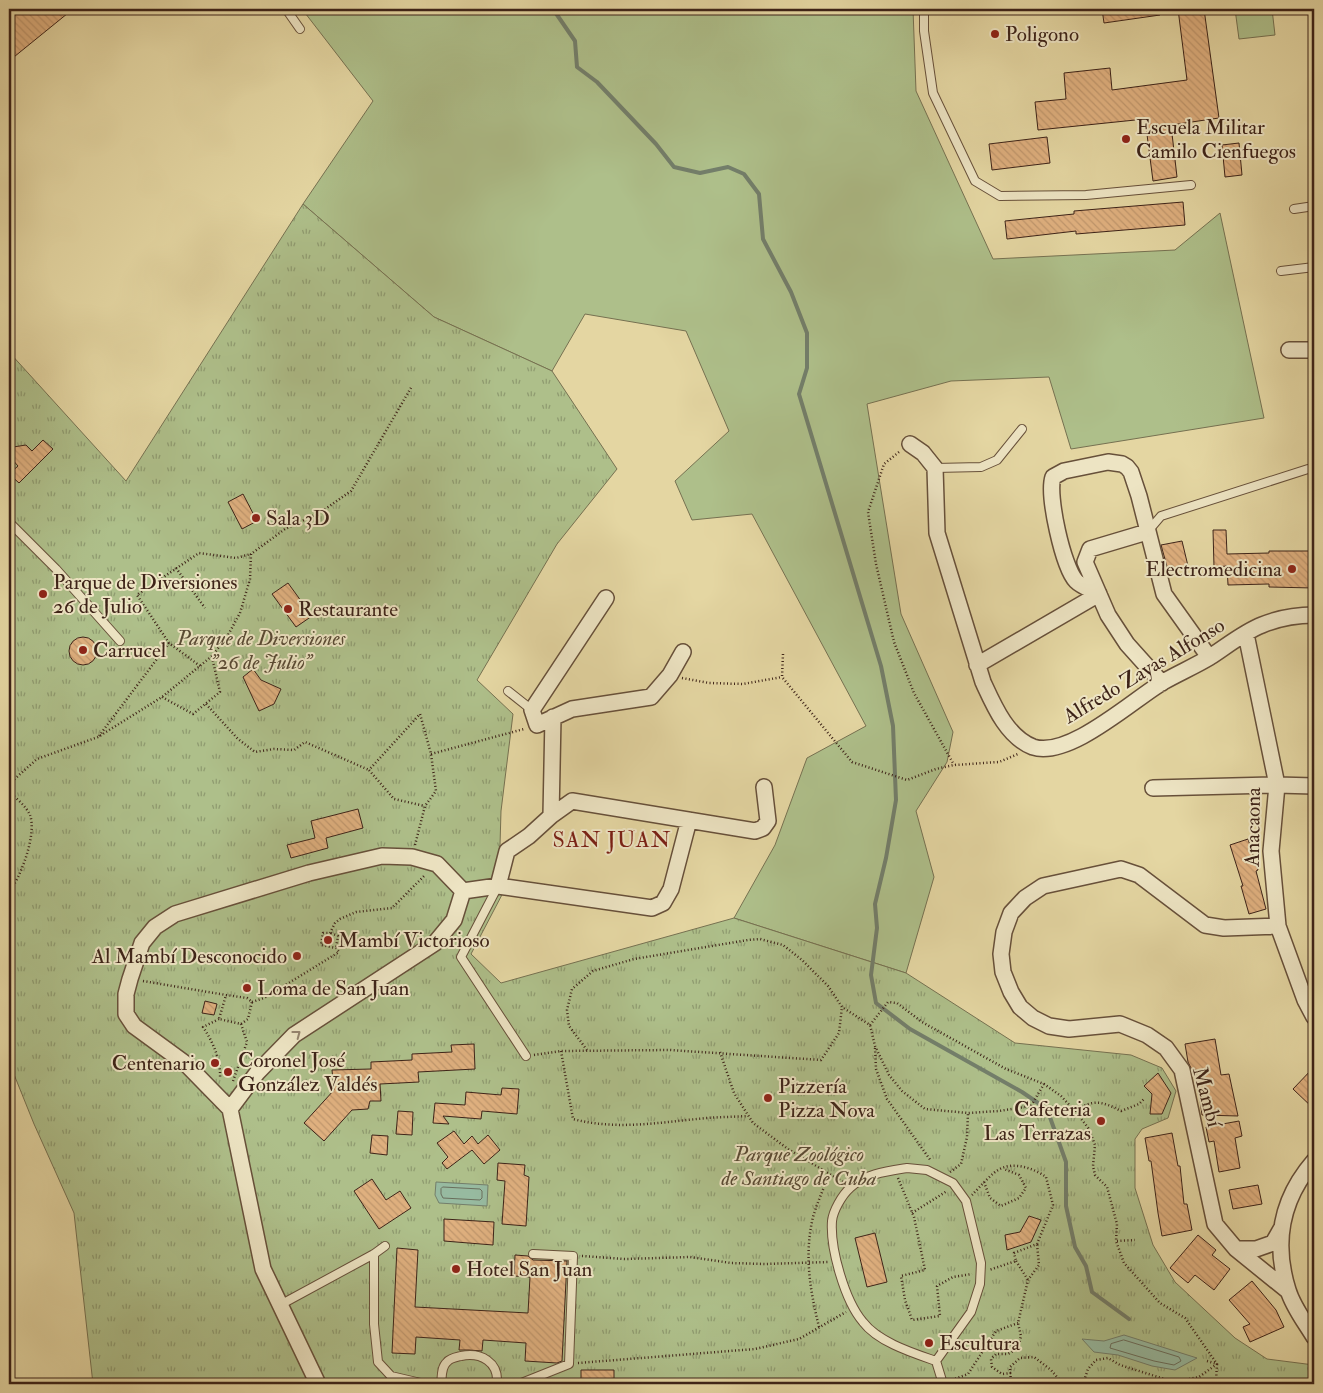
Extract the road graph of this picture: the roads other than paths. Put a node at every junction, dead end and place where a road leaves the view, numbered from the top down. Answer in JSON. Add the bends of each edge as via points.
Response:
{"nodes":[{"id":1,"x":286,"y":9,"type":"edge"},
{"id":2,"x":924,"y":9,"type":"edge"},
{"id":3,"x":300,"y":29,"type":"dead end"},
{"id":4,"x":1192,"y":184,"type":"dead end"},
{"id":5,"x":1314,"y":206,"type":"edge"},
{"id":6,"x":1294,"y":209,"type":"dead end"},
{"id":7,"x":1314,"y":267,"type":"edge"},
{"id":8,"x":1281,"y":271,"type":"dead end"},
{"id":9,"x":1289,"y":350,"type":"dead end"},
{"id":10,"x":1314,"y":350,"type":"edge"},
{"id":11,"x":1022,"y":429,"type":"dead end"},
{"id":12,"x":910,"y":444,"type":"road end"},
{"id":13,"x":935,"y":468,"type":"junction"},
{"id":14,"x":1308,"y":469,"type":"dead end"},
{"id":15,"x":9,"y":522,"type":"edge"},
{"id":16,"x":1147,"y":532,"type":"junction"},
{"id":17,"x":1100,"y":594,"type":"junction"},
{"id":18,"x":606,"y":598,"type":"dead end"},
{"id":19,"x":1314,"y":615,"type":"edge"},
{"id":20,"x":1246,"y":634,"type":"junction"},
{"id":21,"x":120,"y":641,"type":"dead end"},
{"id":22,"x":683,"y":652,"type":"dead end"},
{"id":23,"x":1209,"y":657,"type":"junction"},
{"id":24,"x":977,"y":664,"type":"junction"},
{"id":25,"x":1162,"y":683,"type":"junction"},
{"id":26,"x":508,"y":691,"type":"dead end"},
{"id":27,"x":532,"y":710,"type":"junction"},
{"id":28,"x":553,"y":717,"type":"junction"},
{"id":29,"x":1277,"y":785,"type":"junction"},
{"id":30,"x":1314,"y":786,"type":"edge"},
{"id":31,"x":764,"y":787,"type":"dead end"},
{"id":32,"x":1153,"y":788,"type":"dead end"},
{"id":33,"x":551,"y":816,"type":"junction"},
{"id":34,"x":689,"y":820,"type":"junction"},
{"id":35,"x":498,"y":886,"type":"junction"},
{"id":36,"x":463,"y":891,"type":"junction"},
{"id":37,"x":1278,"y":926,"type":"junction"},
{"id":38,"x":1314,"y":1017,"type":"edge"},
{"id":39,"x":526,"y":1056,"type":"road end"},
{"id":40,"x":230,"y":1109,"type":"junction"},
{"id":41,"x":1314,"y":1161,"type":"edge"},
{"id":42,"x":1281,"y":1229,"type":"junction"},
{"id":43,"x":385,"y":1246,"type":"dead end"},
{"id":44,"x":1236,"y":1249,"type":"junction"},
{"id":45,"x":374,"y":1254,"type":"junction"},
{"id":46,"x":533,"y":1254,"type":"dead end"},
{"id":47,"x":1288,"y":1291,"type":"junction"},
{"id":48,"x":280,"y":1305,"type":"junction"},
{"id":49,"x":1314,"y":1336,"type":"edge"},
{"id":50,"x":936,"y":1361,"type":"junction"},
{"id":51,"x":318,"y":1384,"type":"edge"},
{"id":52,"x":425,"y":1384,"type":"edge"},
{"id":53,"x":441,"y":1384,"type":"edge"},
{"id":54,"x":496,"y":1384,"type":"edge"},
{"id":55,"x":520,"y":1384,"type":"edge"},
{"id":56,"x":943,"y":1384,"type":"edge"}],
"edges":[{"from":1,"to":3,"type":"lane"},
{"from":2,"to":4,"type":"lane","via":[[932,93],[975,181],[1000,196],[1086,195]]},
{"from":5,"to":6,"type":"lane"},
{"from":7,"to":8,"type":"lane"},
{"from":9,"to":10,"type":"street"},
{"from":11,"to":13,"type":"lane","via":[[997,460],[981,466]]},
{"from":12,"to":13,"type":"street","via":[[922,452]]},
{"from":13,"to":24,"type":"street","via":[[937,534]]},
{"from":14,"to":16,"type":"lane","via":[[1161,516]]},
{"from":15,"to":21,"type":"lane"},
{"from":16,"to":17,"type":"street","via":[[1090,549],[1085,562]]},
{"from":16,"to":17,"type":"street","via":[[1131,472],[1122,464],[1108,462],[1064,471],[1053,477],[1054,514],[1069,568],[1077,583]]},
{"from":16,"to":23,"type":"street","via":[[1164,594]]},
{"from":17,"to":24,"type":"street"},
{"from":17,"to":25,"type":"street","via":[[1108,615],[1128,644]]},
{"from":18,"to":27,"type":"street"},
{"from":19,"to":20,"type":"street","name":"Alfredo Zayas Alfonso","via":[[1296,615],[1262,625]]},
{"from":20,"to":23,"type":"street","name":"Alfredo Zayas Alfonso"},
{"from":20,"to":29,"type":"street","name":"Anacaona"},
{"from":22,"to":28,"type":"street","via":[[670,675],[651,697],[572,709]]},
{"from":23,"to":25,"type":"street","name":"Alfredo Zayas Alfonso"},
{"from":24,"to":25,"type":"street","name":"Alfredo Zayas Alfonso","via":[[1002,719],[1015,737],[1034,747],[1055,747],[1078,739]]},
{"from":26,"to":27,"type":"lane"},
{"from":27,"to":28,"type":"street","via":[[537,726]]},
{"from":28,"to":33,"type":"street"},
{"from":29,"to":30,"type":"street"},
{"from":29,"to":32,"type":"street"},
{"from":29,"to":37,"type":"street","name":"Anacaona","via":[[1271,851]]},
{"from":31,"to":34,"type":"street","via":[[768,821],[763,828],[754,831]]},
{"from":33,"to":34,"type":"street","via":[[572,801]]},
{"from":33,"to":35,"type":"street","via":[[507,851]]},
{"from":34,"to":35,"type":"street","via":[[671,889],[664,903],[652,908]]},
{"from":35,"to":36,"type":"street"},
{"from":35,"to":39,"type":"lane","via":[[461,957]]},
{"from":40,"to":36,"type":"street","one_way":true,"via":[[257,1073],[294,1035],[435,943],[454,920]]},
{"from":36,"to":40,"type":"street","via":[[437,864],[412,857],[382,856],[309,873],[175,914],[155,927],[142,943],[126,994],[126,1014],[134,1026],[186,1064]]},
{"from":37,"to":38,"type":"street","name":"Anacaona","via":[[1304,1000]]},
{"from":37,"to":44,"type":"street","name":"Mambí","via":[[1224,928],[1206,925],[1140,875],[1121,869],[1043,886],[1025,898],[1011,914],[1001,954],[1011,992],[1033,1018],[1050,1026],[1069,1029],[1120,1024],[1147,1035],[1166,1048],[1182,1070],[1215,1224]]},
{"from":40,"to":48,"type":"street","via":[[263,1270]]},
{"from":41,"to":42,"type":"street","via":[[1294,1187]]},
{"from":42,"to":44,"type":"street","via":[[1273,1243],[1256,1249]]},
{"from":42,"to":47,"type":"street","via":[[1280,1250]]},
{"from":43,"to":45,"type":"lane"},
{"from":44,"to":47,"type":"street","name":"Mambí"},
{"from":45,"to":48,"type":"lane"},
{"from":45,"to":52,"type":"lane","via":[[374,1324],[378,1362],[391,1376]]},
{"from":46,"to":55,"type":"lane","via":[[573,1256],[569,1364]]},
{"from":47,"to":49,"type":"street"},
{"from":48,"to":51,"type":"street"},
{"from":50,"to":50,"type":"lane","via":[[971,1312],[980,1284],[981,1263],[966,1201],[953,1183],[928,1170],[907,1168],[875,1173],[850,1187],[832,1220],[835,1254],[850,1302],[863,1323],[884,1339],[905,1351]]},
{"from":50,"to":56,"type":"lane"},
{"from":53,"to":54,"type":"lane","via":[[442,1370],[447,1361],[472,1354],[495,1367]]}]}
